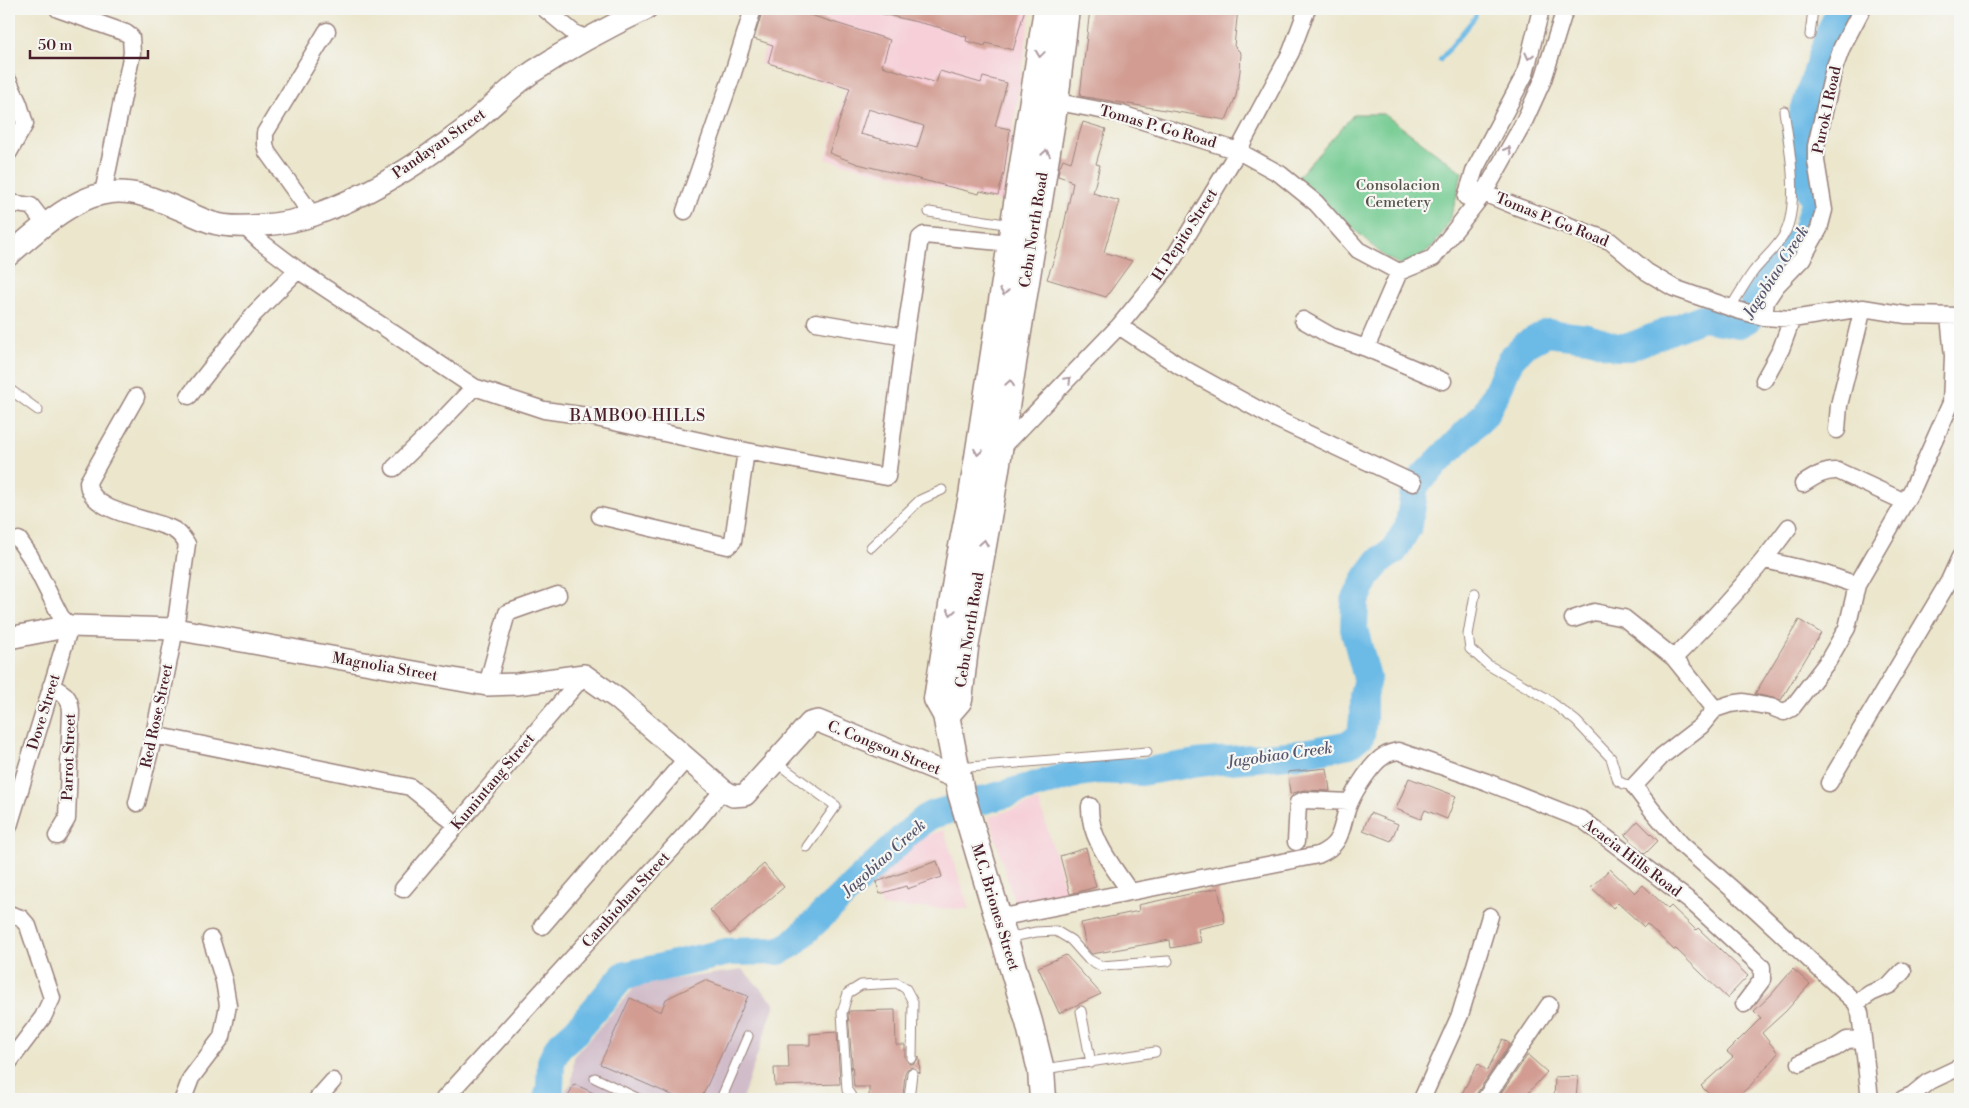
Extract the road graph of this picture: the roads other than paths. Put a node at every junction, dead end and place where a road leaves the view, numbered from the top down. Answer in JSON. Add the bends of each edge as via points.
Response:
{"nodes":[{"id":1,"x":58,"y":9,"type":"edge"},
{"id":2,"x":545,"y":9,"type":"edge"},
{"id":3,"x":646,"y":9,"type":"edge"},
{"id":4,"x":753,"y":9,"type":"edge"},
{"id":5,"x":1047,"y":9,"type":"edge"},
{"id":6,"x":1066,"y":9,"type":"edge"},
{"id":7,"x":1307,"y":9,"type":"edge"},
{"id":8,"x":1542,"y":9,"type":"edge"},
{"id":9,"x":1565,"y":9,"type":"edge"},
{"id":10,"x":1813,"y":9,"type":"edge"},
{"id":11,"x":1862,"y":9,"type":"edge"},
{"id":12,"x":623,"y":15,"type":"edge"},
{"id":13,"x":327,"y":31,"type":"dead end"},
{"id":14,"x":1810,"y":35,"type":"dead end"},
{"id":15,"x":588,"y":39,"type":"junction"},
{"id":16,"x":9,"y":82,"type":"edge"},
{"id":17,"x":1044,"y":100,"type":"junction"},
{"id":18,"x":1784,"y":111,"type":"dead end"},
{"id":19,"x":1238,"y":151,"type":"junction"},
{"id":20,"x":9,"y":152,"type":"edge"},
{"id":21,"x":1476,"y":190,"type":"junction"},
{"id":22,"x":103,"y":194,"type":"junction"},
{"id":23,"x":9,"y":203,"type":"edge"},
{"id":24,"x":685,"y":211,"type":"dead end"},
{"id":25,"x":929,"y":212,"type":"dead end"},
{"id":26,"x":313,"y":216,"type":"junction"},
{"id":27,"x":45,"y":224,"type":"junction"},
{"id":28,"x":245,"y":227,"type":"junction"},
{"id":29,"x":1013,"y":234,"type":"junction"},
{"id":30,"x":9,"y":255,"type":"edge"},
{"id":31,"x":298,"y":270,"type":"junction"},
{"id":32,"x":1399,"y":272,"type":"junction"},
{"id":33,"x":1863,"y":308,"type":"junction"},
{"id":34,"x":1734,"y":309,"type":"junction"},
{"id":35,"x":1761,"y":316,"type":"junction"},
{"id":36,"x":1955,"y":316,"type":"edge"},
{"id":37,"x":1792,"y":319,"type":"junction"},
{"id":38,"x":1303,"y":320,"type":"dead end"},
{"id":39,"x":816,"y":322,"type":"dead end"},
{"id":40,"x":1119,"y":326,"type":"junction"},
{"id":41,"x":905,"y":337,"type":"junction"},
{"id":42,"x":1366,"y":348,"type":"junction"},
{"id":43,"x":1764,"y":380,"type":"dead end"},
{"id":44,"x":1443,"y":381,"type":"dead end"},
{"id":45,"x":474,"y":387,"type":"junction"},
{"id":46,"x":9,"y":389,"type":"edge"},
{"id":47,"x":189,"y":396,"type":"dead end"},
{"id":48,"x":136,"y":397,"type":"dead end"},
{"id":49,"x":38,"y":410,"type":"dead end"},
{"id":50,"x":1837,"y":430,"type":"dead end"},
{"id":51,"x":746,"y":450,"type":"junction"},
{"id":52,"x":998,"y":453,"type":"junction"},
{"id":53,"x":394,"y":468,"type":"dead end"},
{"id":54,"x":1413,"y":483,"type":"dead end"},
{"id":55,"x":1803,"y":484,"type":"dead end"},
{"id":56,"x":942,"y":490,"type":"dead end"},
{"id":57,"x":1905,"y":502,"type":"junction"},
{"id":58,"x":600,"y":516,"type":"dead end"},
{"id":59,"x":1789,"y":527,"type":"dead end"},
{"id":60,"x":19,"y":540,"type":"dead end"},
{"id":61,"x":871,"y":547,"type":"dead end"},
{"id":62,"x":1960,"y":557,"type":"edge"},
{"id":63,"x":1765,"y":560,"type":"junction"},
{"id":64,"x":1857,"y":585,"type":"junction"},
{"id":65,"x":1475,"y":594,"type":"dead end"},
{"id":66,"x":558,"y":595,"type":"dead end"},
{"id":67,"x":1573,"y":619,"type":"dead end"},
{"id":68,"x":70,"y":626,"type":"junction"},
{"id":69,"x":175,"y":629,"type":"junction"},
{"id":70,"x":9,"y":638,"type":"edge"},
{"id":71,"x":1674,"y":658,"type":"junction"},
{"id":72,"x":584,"y":675,"type":"junction"},
{"id":73,"x":487,"y":685,"type":"junction"},
{"id":74,"x":52,"y":686,"type":"junction"},
{"id":75,"x":1715,"y":709,"type":"junction"},
{"id":76,"x":946,"y":715,"type":"junction"},
{"id":77,"x":154,"y":735,"type":"junction"},
{"id":78,"x":1147,"y":752,"type":"dead end"},
{"id":79,"x":686,"y":758,"type":"junction"},
{"id":80,"x":774,"y":761,"type":"junction"},
{"id":81,"x":1829,"y":782,"type":"dead end"},
{"id":82,"x":1634,"y":786,"type":"junction"},
{"id":83,"x":960,"y":789,"type":"junction"},
{"id":84,"x":723,"y":790,"type":"junction"},
{"id":85,"x":1350,"y":802,"type":"junction"},
{"id":86,"x":137,"y":803,"type":"dead end"},
{"id":87,"x":1090,"y":806,"type":"dead end"},
{"id":88,"x":457,"y":825,"type":"junction"},
{"id":89,"x":9,"y":826,"type":"edge"},
{"id":90,"x":57,"y":836,"type":"dead end"},
{"id":91,"x":1296,"y":842,"type":"dead end"},
{"id":92,"x":807,"y":847,"type":"dead end"},
{"id":93,"x":403,"y":889,"type":"dead end"},
{"id":94,"x":1130,"y":892,"type":"junction"},
{"id":95,"x":9,"y":914,"type":"edge"},
{"id":96,"x":1490,"y":916,"type":"dead end"},
{"id":97,"x":542,"y":926,"type":"dead end"},
{"id":98,"x":1001,"y":928,"type":"junction"},
{"id":99,"x":211,"y":939,"type":"dead end"},
{"id":100,"x":1168,"y":961,"type":"dead end"},
{"id":101,"x":1903,"y":971,"type":"dead end"},
{"id":102,"x":1856,"y":1003,"type":"junction"},
{"id":103,"x":1744,"y":1004,"type":"dead end"},
{"id":104,"x":1549,"y":1005,"type":"dead end"},
{"id":105,"x":1081,"y":1011,"type":"dead end"},
{"id":106,"x":748,"y":1036,"type":"dead end"},
{"id":107,"x":1862,"y":1039,"type":"junction"},
{"id":108,"x":1155,"y":1052,"type":"dead end"},
{"id":109,"x":912,"y":1058,"type":"dead end"},
{"id":110,"x":9,"y":1062,"type":"edge"},
{"id":111,"x":1091,"y":1063,"type":"junction"},
{"id":112,"x":1800,"y":1063,"type":"dead end"},
{"id":113,"x":1960,"y":1066,"type":"edge"},
{"id":114,"x":1041,"y":1070,"type":"junction"},
{"id":115,"x":912,"y":1073,"type":"dead end"},
{"id":116,"x":594,"y":1078,"type":"dead end"},
{"id":117,"x":333,"y":1081,"type":"dead end"},
{"id":118,"x":182,"y":1099,"type":"edge"},
{"id":119,"x":317,"y":1099,"type":"edge"},
{"id":120,"x":444,"y":1099,"type":"edge"},
{"id":121,"x":639,"y":1099,"type":"edge"},
{"id":122,"x":721,"y":1099,"type":"edge"},
{"id":123,"x":854,"y":1099,"type":"edge"},
{"id":124,"x":909,"y":1099,"type":"edge"},
{"id":125,"x":1044,"y":1099,"type":"edge"},
{"id":126,"x":1422,"y":1099,"type":"edge"},
{"id":127,"x":1485,"y":1099,"type":"edge"},
{"id":128,"x":1870,"y":1099,"type":"edge"},
{"id":129,"x":1903,"y":1099,"type":"edge"}],
"edges":[{"from":1,"to":22,"type":"street","via":[[131,37],[132,53]]},
{"from":2,"to":15,"type":"street","via":[[574,33]]},
{"from":3,"to":12,"type":"street","name":"Pandayan Street"},
{"from":4,"to":24,"type":"street"},
{"from":5,"to":17,"type":"main road","name":"Cebu North Road","one_way":true},
{"from":6,"to":17,"type":"main road","name":"Cebu North Road"},
{"from":7,"to":19,"type":"street","name":"H. Pepito Street","via":[[1291,52]]},
{"from":8,"to":21,"type":"street","name":"Tomas P. Go Road","one_way":true,"via":[[1525,74],[1476,169]]},
{"from":21,"to":9,"type":"street","name":"Tomas P. Go Road","one_way":true,"via":[[1523,124],[1543,80]]},
{"from":10,"to":14,"type":"lane"},
{"from":11,"to":35,"type":"street","name":"Purok 1 Road","via":[[1834,69],[1816,146],[1824,210],[1819,229],[1802,259],[1766,301]]},
{"from":12,"to":15,"type":"street","name":"Pandayan Street"},
{"from":13,"to":26,"type":"street","via":[[265,133],[267,152]]},
{"from":15,"to":26,"type":"street","name":"Pandayan Street","via":[[534,72],[419,162],[367,192]]},
{"from":16,"to":20,"type":"street","via":[[25,124]]},
{"from":17,"to":19,"type":"street","name":"Tomas P. Go Road","via":[[1121,114]]},
{"from":17,"to":29,"type":"main road","name":"Cebu North Road"},
{"from":52,"to":17,"type":"main road","name":"Cebu North Road","one_way":true},
{"from":18,"to":34,"type":"lane","via":[[1793,174],[1788,223],[1785,233],[1753,272]]},
{"from":19,"to":32,"type":"street","name":"Tomas P. Go Road","via":[[1280,174],[1316,203],[1358,250]]},
{"from":19,"to":40,"type":"street","name":"H. Pepito Street","via":[[1170,264]]},
{"from":21,"to":32,"type":"street","name":"Tomas P. Go Road","via":[[1460,224],[1433,258]]},
{"from":21,"to":34,"type":"street","name":"Tomas P. Go Road","via":[[1610,241],[1647,272],[1674,288]]},
{"from":22,"to":27,"type":"street","name":"Pandayan Street","via":[[72,206]]},
{"from":22,"to":28,"type":"street","name":"Pandayan Street","via":[[131,193],[176,206],[212,223]]},
{"from":23,"to":27,"type":"street","via":[[31,206]]},
{"from":25,"to":29,"type":"lane"},
{"from":26,"to":28,"type":"street","name":"Pandayan Street"},
{"from":27,"to":30,"type":"street","name":"Pandayan Street"},
{"from":28,"to":31,"type":"street"},
{"from":29,"to":41,"type":"street","via":[[924,235],[920,238]]},
{"from":29,"to":76,"type":"main road","name":"Cebu North Road","one_way":true,"via":[[937,699]]},
{"from":31,"to":45,"type":"street"},
{"from":31,"to":47,"type":"street","via":[[254,314]]},
{"from":32,"to":42,"type":"street"},
{"from":33,"to":36,"type":"street","name":"Tomas P. Go Road","via":[[1906,315]]},
{"from":33,"to":37,"type":"street","name":"Tomas P. Go Road"},
{"from":33,"to":50,"type":"street"},
{"from":34,"to":35,"type":"street","name":"Tomas P. Go Road"},
{"from":35,"to":37,"type":"street","name":"Tomas P. Go Road"},
{"from":36,"to":57,"type":"street","via":[[1951,403]]},
{"from":37,"to":43,"type":"street","via":[[1781,349]]},
{"from":38,"to":42,"type":"street","via":[[1331,336]]},
{"from":39,"to":41,"type":"street"},
{"from":52,"to":40,"type":"street","name":"H. Pepito Street","one_way":true},
{"from":40,"to":54,"type":"street","via":[[1181,367],[1272,416]]},
{"from":41,"to":51,"type":"street","via":[[887,477]]},
{"from":42,"to":44,"type":"street"},
{"from":45,"to":51,"type":"street","via":[[544,410]]},
{"from":45,"to":53,"type":"street"},
{"from":46,"to":49,"type":"lane"},
{"from":48,"to":69,"type":"street","name":"Red Rose Street","via":[[88,482],[88,490],[94,499],[120,512],[173,529],[182,536],[187,544]]},
{"from":51,"to":58,"type":"street","via":[[733,541],[728,546]]},
{"from":76,"to":52,"type":"main road","name":"Cebu North Road","one_way":true,"via":[[959,700]]},
{"from":55,"to":57,"type":"street","via":[[1828,470],[1838,471]]},
{"from":56,"to":61,"type":"lane","via":[[920,500]]},
{"from":57,"to":64,"type":"street"},
{"from":59,"to":63,"type":"street"},
{"from":60,"to":68,"type":"street","via":[[58,613]]},
{"from":62,"to":81,"type":"street","via":[[1949,581]]},
{"from":63,"to":64,"type":"street"},
{"from":63,"to":71,"type":"street"},
{"from":64,"to":75,"type":"street","via":[[1847,628],[1828,661],[1792,708],[1784,712],[1744,702]]},
{"from":65,"to":82,"type":"lane","via":[[1468,635],[1470,649],[1488,665],[1546,698],[1576,721],[1611,758],[1618,781]]},
{"from":66,"to":73,"type":"street","via":[[507,613]]},
{"from":67,"to":71,"type":"street","via":[[1594,612],[1624,618]]},
{"from":68,"to":69,"type":"street","name":"Magnolia Street"},
{"from":68,"to":70,"type":"street","name":"Magnolia Street"},
{"from":68,"to":74,"type":"street","name":"Dove Street"},
{"from":69,"to":73,"type":"street","name":"Magnolia Street"},
{"from":69,"to":77,"type":"street","name":"Red Rose Street"},
{"from":71,"to":75,"type":"street"},
{"from":72,"to":73,"type":"street","name":"Magnolia Street"},
{"from":72,"to":79,"type":"street","via":[[618,699]]},
{"from":72,"to":88,"type":"street","name":"Kumintang Street"},
{"from":74,"to":89,"type":"street","name":"Dove Street"},
{"from":74,"to":90,"type":"street","name":"Parrot Street","via":[[66,694],[72,711],[67,819]]},
{"from":75,"to":82,"type":"street","via":[[1701,726],[1662,756]]},
{"from":76,"to":83,"type":"main road","name":"M.C. Briones Street"},
{"from":77,"to":86,"type":"street","name":"Red Rose Street"},
{"from":77,"to":88,"type":"street","via":[[410,787]]},
{"from":78,"to":83,"type":"lane"},
{"from":79,"to":84,"type":"street"},
{"from":79,"to":97,"type":"street"},
{"from":80,"to":83,"type":"street","name":"C. Congson Street","via":[[810,723],[818,721]]},
{"from":80,"to":84,"type":"street","via":[[745,795],[734,796]]},
{"from":80,"to":92,"type":"lane","via":[[836,806]]},
{"from":82,"to":102,"type":"street","via":[[1681,844]]},
{"from":83,"to":98,"type":"main road","name":"M.C. Briones Street"},
{"from":84,"to":120,"type":"street","name":"Cambiohan Street"},
{"from":85,"to":91,"type":"street","via":[[1304,800],[1298,803]]},
{"from":85,"to":94,"type":"street","via":[[1339,838],[1330,850],[1318,855]]},
{"from":85,"to":103,"type":"street","name":"Acacia Hills Road","via":[[1374,765],[1384,755],[1398,751],[1582,820],[1695,905],[1762,967],[1762,980]]},
{"from":87,"to":94,"type":"street","via":[[1093,832]]},
{"from":88,"to":93,"type":"street","name":"Kumintang Street"},
{"from":94,"to":98,"type":"street"},
{"from":95,"to":110,"type":"street","via":[[21,918],[28,926],[52,998],[43,1017]]},
{"from":96,"to":126,"type":"street","via":[[1460,1015]]},
{"from":98,"to":100,"type":"lane","via":[[1056,931],[1101,966]]},
{"from":98,"to":114,"type":"main road","name":"M.C. Briones Street"},
{"from":99,"to":118,"type":"street","via":[[228,1005],[224,1029],[222,1038],[191,1078]]},
{"from":101,"to":102,"type":"street","via":[[1890,985]]},
{"from":102,"to":107,"type":"street"},
{"from":104,"to":127,"type":"street"},
{"from":105,"to":111,"type":"lane"},
{"from":106,"to":122,"type":"lane"},
{"from":107,"to":112,"type":"street","via":[[1847,1040]]},
{"from":107,"to":128,"type":"street"},
{"from":108,"to":111,"type":"lane"},
{"from":109,"to":123,"type":"lane","via":[[913,1002],[906,989],[897,983],[861,985],[848,993],[842,1013],[847,1090]]},
{"from":111,"to":114,"type":"lane"},
{"from":113,"to":129,"type":"street"},
{"from":114,"to":125,"type":"main road","name":"M.C. Briones Street"},
{"from":115,"to":124,"type":"lane"},
{"from":116,"to":121,"type":"lane"},
{"from":117,"to":119,"type":"street"}]}
